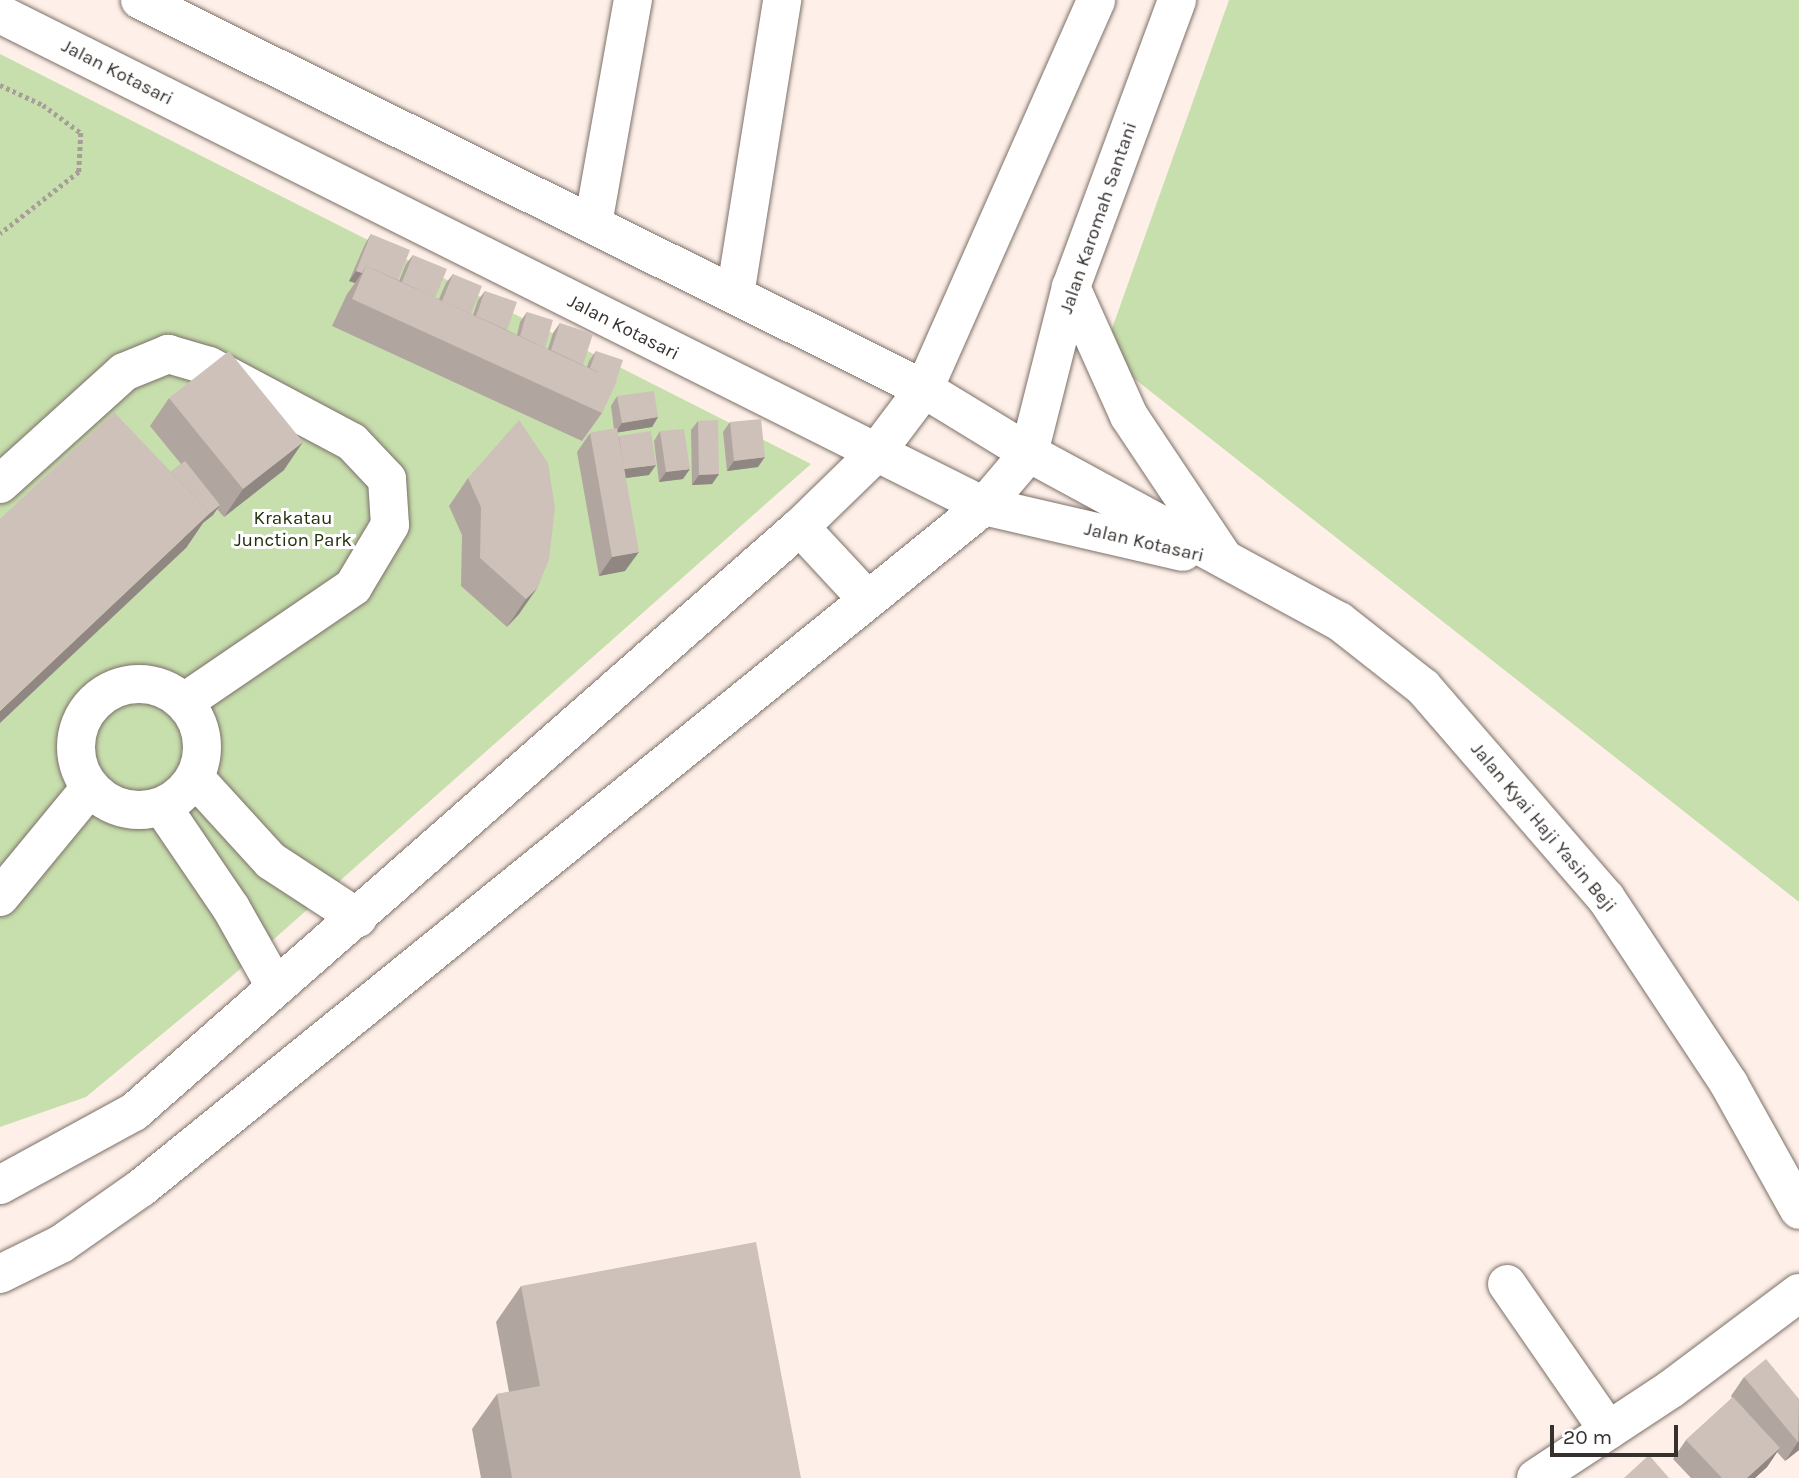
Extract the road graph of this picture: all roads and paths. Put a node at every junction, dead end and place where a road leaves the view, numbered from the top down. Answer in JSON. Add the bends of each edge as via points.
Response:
{"nodes":[{"id":1,"x":140,"y":0,"type":"edge"},
{"id":2,"x":633,"y":0,"type":"edge"},
{"id":3,"x":782,"y":0,"type":"edge"},
{"id":4,"x":1096,"y":0,"type":"edge"},
{"id":5,"x":1177,"y":0,"type":"edge"},
{"id":6,"x":0,"y":14,"type":"edge"},
{"id":7,"x":0,"y":85,"type":"edge"},
{"id":8,"x":593,"y":224,"type":"junction"},
{"id":9,"x":0,"y":234,"type":"edge"},
{"id":10,"x":1071,"y":287,"type":"junction"},
{"id":11,"x":735,"y":295,"type":"junction"},
{"id":12,"x":924,"y":389,"type":"junction"},
{"id":13,"x":1029,"y":453,"type":"junction"},
{"id":14,"x":875,"y":454,"type":"junction"},
{"id":15,"x":0,"y":484,"type":"edge"},
{"id":16,"x":984,"y":506,"type":"junction"},
{"id":17,"x":800,"y":527,"type":"junction"},
{"id":18,"x":1226,"y":561,"type":"junction"},
{"id":19,"x":866,"y":598,"type":"junction"},
{"id":20,"x":186,"y":702,"type":"junction"},
{"id":21,"x":196,"y":779,"type":"junction"},
{"id":22,"x":89,"y":789,"type":"junction"},
{"id":23,"x":163,"y":808,"type":"junction"},
{"id":24,"x":0,"y":897,"type":"edge"},
{"id":25,"x":358,"y":918,"type":"junction"},
{"id":26,"x":275,"y":986,"type":"junction"},
{"id":27,"x":0,"y":1185,"type":"edge"},
{"id":28,"x":1799,"y":1210,"type":"edge"},
{"id":29,"x":0,"y":1274,"type":"edge"},
{"id":30,"x":1507,"y":1284,"type":"dead end"},
{"id":31,"x":1799,"y":1293,"type":"edge"},
{"id":32,"x":1608,"y":1430,"type":"junction"},
{"id":33,"x":1536,"y":1478,"type":"edge"}],
"edges":[{"from":1,"to":8,"type":"street","name":"Jalan Kotasari"},
{"from":2,"to":8,"type":"street"},
{"from":3,"to":11,"type":"street"},
{"from":4,"to":12,"type":"street"},
{"from":5,"to":10,"type":"street","name":"Jalan Karomah Santani"},
{"from":6,"to":14,"type":"street","name":"Jalan Kotasari"},
{"from":7,"to":9,"type":"path","via":[[43,105],[81,133],[79,172]]},
{"from":8,"to":11,"type":"street","name":"Jalan Kotasari"},
{"from":10,"to":13,"type":"street","name":"Jalan Karomah Santani"},
{"from":10,"to":18,"type":"street","via":[[1129,416]]},
{"from":11,"to":12,"type":"street","name":"Jalan Kotasari"},
{"from":12,"to":13,"type":"street","name":"Jalan Kotasari"},
{"from":12,"to":14,"type":"street"},
{"from":13,"to":16,"type":"street","name":"Jalan Karomah Santani"},
{"from":13,"to":18,"type":"street","name":"Jalan Kotasari"},
{"from":14,"to":16,"type":"street","name":"Jalan Kotasari"},
{"from":14,"to":17,"type":"street"},
{"from":15,"to":20,"type":"street","via":[[124,372],[168,354],[209,366],[352,442],[387,479],[390,525],[353,587]]},
{"from":16,"to":18,"type":"street","name":"Jalan Kotasari"},
{"from":16,"to":19,"type":"street","name":"Jalan Karomah Santani"},
{"from":17,"to":19,"type":"street"},
{"from":17,"to":25,"type":"street"},
{"from":18,"to":28,"type":"street","name":"Jalan Kyai Haji Yasin Beji","via":[[1283,587],[1339,621],[1423,687],[1606,898],[1729,1084]]},
{"from":19,"to":29,"type":"street","name":"Jalan Karomah Santani","via":[[141,1188],[61,1244]]},
{"from":20,"to":21,"type":"street","via":[[204,738]]},
{"from":20,"to":22,"type":"street","via":[[150,682],[111,688],[82,715],[74,754]]},
{"from":21,"to":23,"type":"street"},
{"from":21,"to":25,"type":"street","via":[[271,861]]},
{"from":22,"to":23,"type":"street","via":[[123,810]]},
{"from":22,"to":24,"type":"street"},
{"from":23,"to":26,"type":"street","via":[[232,908]]},
{"from":25,"to":26,"type":"street"},
{"from":26,"to":27,"type":"street","via":[[134,1112]]},
{"from":30,"to":32,"type":"street"},
{"from":31,"to":32,"type":"street"},
{"from":32,"to":33,"type":"street"}]}
